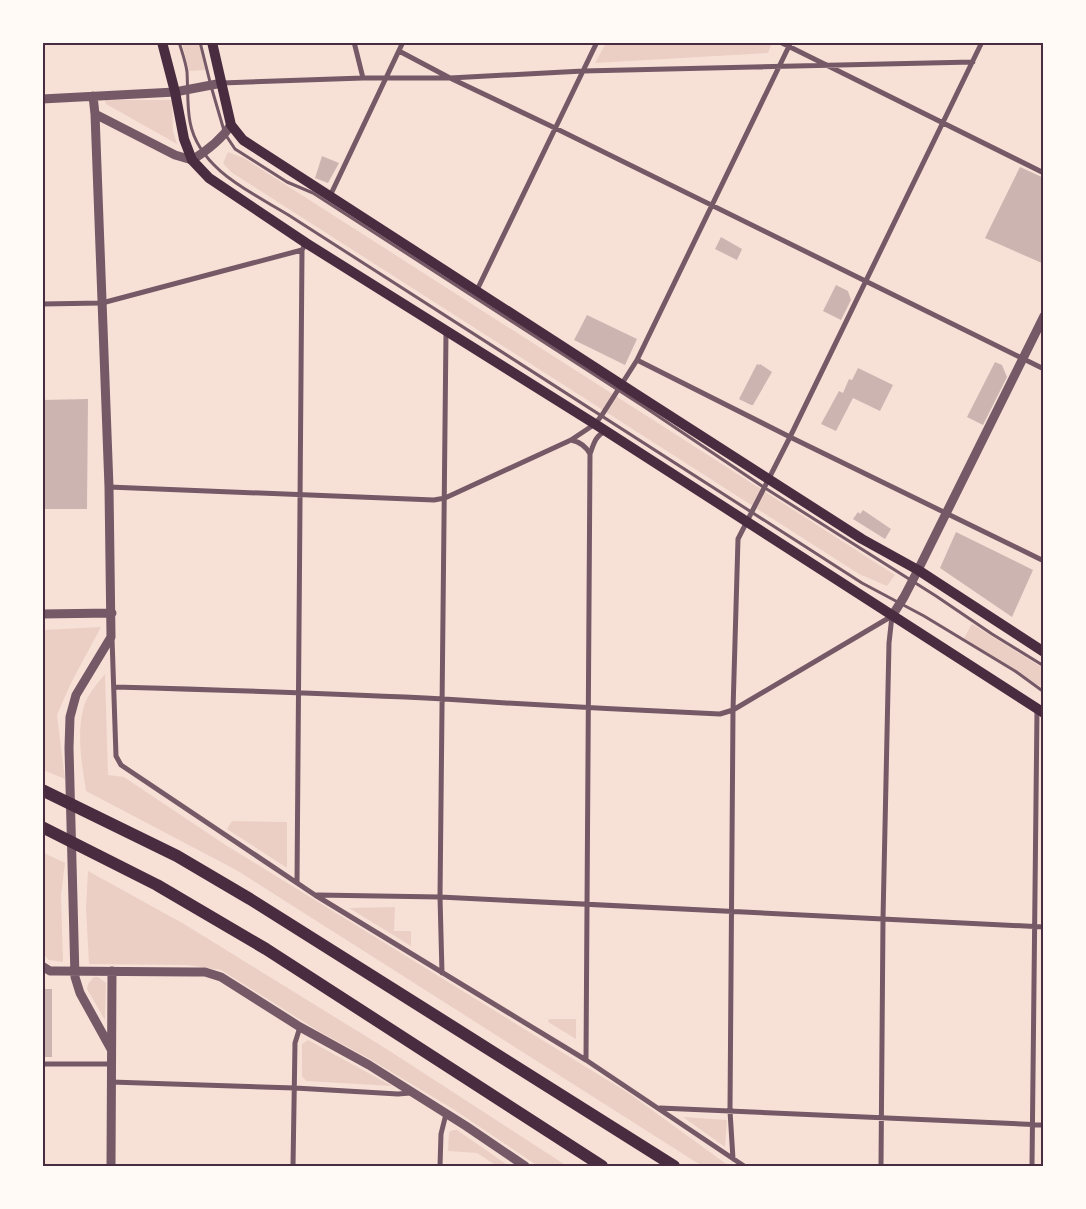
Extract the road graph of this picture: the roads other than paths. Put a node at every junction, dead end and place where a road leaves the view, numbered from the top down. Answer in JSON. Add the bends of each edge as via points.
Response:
{"nodes":[{"id":1,"x":162,"y":42,"type":"edge"},
{"id":2,"x":179,"y":42,"type":"edge"},
{"id":3,"x":200,"y":42,"type":"edge"},
{"id":4,"x":212,"y":42,"type":"edge"},
{"id":5,"x":354,"y":42,"type":"edge"},
{"id":6,"x":403,"y":42,"type":"edge"},
{"id":7,"x":597,"y":42,"type":"edge"},
{"id":8,"x":780,"y":42,"type":"edge"},
{"id":9,"x":982,"y":42,"type":"edge"},
{"id":10,"x":790,"y":45,"type":"edge"},
{"id":11,"x":399,"y":51,"type":"junction"},
{"id":12,"x":973,"y":62,"type":"junction"},
{"id":13,"x":780,"y":66,"type":"junction"},
{"id":14,"x":824,"y":66,"type":"junction"},
{"id":15,"x":583,"y":71,"type":"junction"},
{"id":16,"x":363,"y":78,"type":"junction"},
{"id":17,"x":386,"y":78,"type":"junction"},
{"id":18,"x":450,"y":78,"type":"junction"},
{"id":19,"x":222,"y":83,"type":"junction"},
{"id":20,"x":211,"y":86,"type":"junction"},
{"id":21,"x":187,"y":89,"type":"junction"},
{"id":22,"x":175,"y":92,"type":"junction"},
{"id":23,"x":93,"y":96,"type":"junction"},
{"id":24,"x":42,"y":99,"type":"edge"},
{"id":25,"x":95,"y":114,"type":"junction"},
{"id":26,"x":942,"y":124,"type":"junction"},
{"id":27,"x":555,"y":128,"type":"junction"},
{"id":28,"x":228,"y":129,"type":"junction"},
{"id":29,"x":203,"y":154,"type":"junction"},
{"id":30,"x":192,"y":160,"type":"junction"},
{"id":31,"x":1044,"y":173,"type":"edge"},
{"id":32,"x":330,"y":196,"type":"junction"},
{"id":33,"x":712,"y":206,"type":"junction"},
{"id":34,"x":304,"y":247,"type":"junction"},
{"id":35,"x":866,"y":282,"type":"junction"},
{"id":36,"x":477,"y":290,"type":"junction"},
{"id":37,"x":102,"y":303,"type":"junction"},
{"id":38,"x":42,"y":304,"type":"edge"},
{"id":39,"x":1044,"y":316,"type":"edge"},
{"id":40,"x":446,"y":332,"type":"junction"},
{"id":41,"x":1023,"y":359,"type":"junction"},
{"id":42,"x":637,"y":360,"type":"junction"},
{"id":43,"x":1044,"y":369,"type":"edge"},
{"id":44,"x":620,"y":387,"type":"junction"},
{"id":45,"x":598,"y":420,"type":"junction"},
{"id":46,"x":606,"y":431,"type":"junction"},
{"id":47,"x":790,"y":437,"type":"junction"},
{"id":48,"x":571,"y":440,"type":"junction"},
{"id":49,"x":590,"y":454,"type":"junction"},
{"id":50,"x":767,"y":483,"type":"junction"},
{"id":51,"x":109,"y":487,"type":"junction"},
{"id":52,"x":299,"y":496,"type":"junction"},
{"id":53,"x":445,"y":498,"type":"junction"},
{"id":54,"x":751,"y":511,"type":"junction"},
{"id":55,"x":947,"y":514,"type":"junction"},
{"id":56,"x":747,"y":522,"type":"junction"},
{"id":57,"x":1044,"y":561,"type":"edge"},
{"id":58,"x":918,"y":570,"type":"junction"},
{"id":59,"x":912,"y":582,"type":"junction"},
{"id":60,"x":901,"y":603,"type":"junction"},
{"id":61,"x":112,"y":613,"type":"junction"},
{"id":62,"x":42,"y":614,"type":"edge"},
{"id":63,"x":892,"y":616,"type":"junction"},
{"id":64,"x":112,"y":637,"type":"junction"},
{"id":65,"x":1044,"y":652,"type":"edge"},
{"id":66,"x":1044,"y":666,"type":"edge"},
{"id":67,"x":114,"y":686,"type":"junction"},
{"id":68,"x":1044,"y":692,"type":"edge"},
{"id":69,"x":298,"y":693,"type":"junction"},
{"id":70,"x":443,"y":699,"type":"junction"},
{"id":71,"x":588,"y":709,"type":"junction"},
{"id":72,"x":733,"y":710,"type":"junction"},
{"id":73,"x":1040,"y":711,"type":"edge"},
{"id":74,"x":42,"y":790,"type":"edge"},
{"id":75,"x":42,"y":827,"type":"edge"},
{"id":76,"x":297,"y":883,"type":"junction"},
{"id":77,"x":315,"y":895,"type":"junction"},
{"id":78,"x":440,"y":897,"type":"junction"},
{"id":79,"x":588,"y":904,"type":"junction"},
{"id":80,"x":732,"y":912,"type":"junction"},
{"id":81,"x":883,"y":919,"type":"junction"},
{"id":82,"x":1035,"y":926,"type":"junction"},
{"id":83,"x":1044,"y":927,"type":"edge"},
{"id":84,"x":42,"y":966,"type":"edge"},
{"id":85,"x":74,"y":971,"type":"junction"},
{"id":86,"x":112,"y":971,"type":"junction"},
{"id":87,"x":442,"y":973,"type":"junction"},
{"id":88,"x":300,"y":1027,"type":"junction"},
{"id":89,"x":111,"y":1049,"type":"junction"},
{"id":90,"x":586,"y":1060,"type":"junction"},
{"id":91,"x":42,"y":1064,"type":"edge"},
{"id":92,"x":111,"y":1064,"type":"junction"},
{"id":93,"x":111,"y":1082,"type":"junction"},
{"id":94,"x":295,"y":1088,"type":"junction"},
{"id":95,"x":413,"y":1092,"type":"junction"},
{"id":96,"x":659,"y":1108,"type":"junction"},
{"id":97,"x":730,"y":1111,"type":"junction"},
{"id":98,"x":446,"y":1113,"type":"junction"},
{"id":99,"x":882,"y":1118,"type":"junction"},
{"id":100,"x":1032,"y":1125,"type":"junction"},
{"id":101,"x":1044,"y":1125,"type":"edge"},
{"id":102,"x":733,"y":1159,"type":"junction"},
{"id":103,"x":111,"y":1166,"type":"edge"},
{"id":104,"x":293,"y":1166,"type":"edge"},
{"id":105,"x":440,"y":1166,"type":"edge"},
{"id":106,"x":525,"y":1166,"type":"edge"},
{"id":107,"x":602,"y":1166,"type":"edge"},
{"id":108,"x":674,"y":1166,"type":"edge"},
{"id":109,"x":744,"y":1166,"type":"edge"},
{"id":110,"x":881,"y":1166,"type":"edge"},
{"id":111,"x":1032,"y":1166,"type":"edge"}],
"edges":[{"from":1,"to":22,"type":"main road"},
{"from":2,"to":21,"type":"lane","via":[[187,71]]},
{"from":3,"to":20,"type":"lane"},
{"from":4,"to":19,"type":"main road"},
{"from":5,"to":16,"type":"street"},
{"from":6,"to":11,"type":"street"},
{"from":7,"to":15,"type":"street"},
{"from":8,"to":10,"type":"street"},
{"from":9,"to":12,"type":"street"},
{"from":10,"to":13,"type":"street"},
{"from":10,"to":14,"type":"street"},
{"from":11,"to":17,"type":"street"},
{"from":11,"to":18,"type":"street"},
{"from":12,"to":14,"type":"street"},
{"from":12,"to":26,"type":"street"},
{"from":13,"to":14,"type":"street"},
{"from":13,"to":15,"type":"street"},
{"from":13,"to":33,"type":"street"},
{"from":14,"to":26,"type":"street"},
{"from":15,"to":18,"type":"street"},
{"from":15,"to":27,"type":"street"},
{"from":16,"to":17,"type":"street"},
{"from":16,"to":19,"type":"street"},
{"from":17,"to":18,"type":"street"},
{"from":17,"to":32,"type":"street"},
{"from":18,"to":27,"type":"street"},
{"from":19,"to":20,"type":"street"},
{"from":19,"to":28,"type":"main road"},
{"from":20,"to":21,"type":"street"},
{"from":20,"to":28,"type":"lane"},
{"from":21,"to":22,"type":"street"},
{"from":21,"to":29,"type":"lane","via":[[194,140]]},
{"from":22,"to":23,"type":"street"},
{"from":22,"to":30,"type":"main road","via":[[184,139]]},
{"from":23,"to":24,"type":"street"},
{"from":23,"to":25,"type":"street"},
{"from":25,"to":30,"type":"street","via":[[175,155]]},
{"from":25,"to":37,"type":"street"},
{"from":26,"to":31,"type":"street"},
{"from":26,"to":35,"type":"street"},
{"from":27,"to":33,"type":"street"},
{"from":27,"to":36,"type":"street"},
{"from":28,"to":29,"type":"street"},
{"from":28,"to":32,"type":"main road"},
{"from":28,"to":44,"type":"lane","via":[[235,149],[287,182],[313,193]]},
{"from":29,"to":30,"type":"street"},
{"from":29,"to":45,"type":"lane","via":[[231,179]]},
{"from":30,"to":34,"type":"main road","via":[[209,178]]},
{"from":32,"to":36,"type":"main road"},
{"from":33,"to":35,"type":"street"},
{"from":33,"to":42,"type":"street"},
{"from":34,"to":37,"type":"street"},
{"from":34,"to":40,"type":"main road"},
{"from":34,"to":52,"type":"street"},
{"from":35,"to":41,"type":"street"},
{"from":35,"to":47,"type":"street"},
{"from":36,"to":44,"type":"main road"},
{"from":37,"to":38,"type":"street"},
{"from":37,"to":51,"type":"street"},
{"from":39,"to":41,"type":"street"},
{"from":40,"to":45,"type":"main road"},
{"from":40,"to":53,"type":"street"},
{"from":41,"to":43,"type":"street"},
{"from":41,"to":55,"type":"street"},
{"from":42,"to":44,"type":"street"},
{"from":42,"to":47,"type":"street"},
{"from":44,"to":45,"type":"street"},
{"from":44,"to":50,"type":"main road"},
{"from":45,"to":46,"type":"main road"},
{"from":45,"to":48,"type":"street"},
{"from":45,"to":54,"type":"lane"},
{"from":46,"to":49,"type":"street","via":[[595,440]]},
{"from":46,"to":56,"type":"main road"},
{"from":47,"to":50,"type":"street"},
{"from":47,"to":55,"type":"street"},
{"from":48,"to":49,"type":"street","via":[[582,444]]},
{"from":48,"to":53,"type":"street"},
{"from":49,"to":71,"type":"street"},
{"from":50,"to":54,"type":"street"},
{"from":50,"to":58,"type":"main road"},
{"from":50,"to":59,"type":"lane"},
{"from":51,"to":52,"type":"street"},
{"from":51,"to":61,"type":"street"},
{"from":52,"to":53,"type":"street"},
{"from":52,"to":69,"type":"street"},
{"from":53,"to":70,"type":"street"},
{"from":54,"to":56,"type":"street"},
{"from":54,"to":60,"type":"lane","via":[[862,583]]},
{"from":55,"to":57,"type":"street"},
{"from":55,"to":58,"type":"street"},
{"from":56,"to":63,"type":"main road"},
{"from":56,"to":72,"type":"street","via":[[737,546]]},
{"from":58,"to":59,"type":"street"},
{"from":58,"to":65,"type":"main road"},
{"from":59,"to":60,"type":"street"},
{"from":59,"to":66,"type":"lane"},
{"from":60,"to":63,"type":"street"},
{"from":60,"to":68,"type":"lane","via":[[1015,671]]},
{"from":61,"to":62,"type":"street"},
{"from":61,"to":64,"type":"street"},
{"from":63,"to":72,"type":"street"},
{"from":63,"to":73,"type":"main road"},
{"from":63,"to":81,"type":"street"},
{"from":64,"to":67,"type":"street"},
{"from":64,"to":85,"type":"street","via":[[76,695],[70,717]]},
{"from":67,"to":69,"type":"street"},
{"from":67,"to":76,"type":"street","via":[[116,751],[118,760],[126,769]]},
{"from":69,"to":70,"type":"street"},
{"from":69,"to":76,"type":"street"},
{"from":70,"to":71,"type":"street"},
{"from":70,"to":78,"type":"street"},
{"from":71,"to":72,"type":"street","via":[[720,714]]},
{"from":71,"to":79,"type":"street"},
{"from":72,"to":80,"type":"street"},
{"from":73,"to":82,"type":"street"},
{"from":74,"to":108,"type":"highway","via":[[169,852],[250,899]]},
{"from":75,"to":107,"type":"highway","via":[[157,885],[259,945]]},
{"from":76,"to":77,"type":"street"},
{"from":77,"to":78,"type":"street"},
{"from":77,"to":87,"type":"street"},
{"from":78,"to":79,"type":"street"},
{"from":78,"to":87,"type":"street"},
{"from":79,"to":80,"type":"street"},
{"from":79,"to":90,"type":"street"},
{"from":80,"to":81,"type":"street"},
{"from":80,"to":97,"type":"street"},
{"from":81,"to":82,"type":"street"},
{"from":81,"to":99,"type":"street"},
{"from":82,"to":83,"type":"street"},
{"from":82,"to":100,"type":"street"},
{"from":84,"to":85,"type":"street","via":[[50,970]]},
{"from":85,"to":86,"type":"street"},
{"from":85,"to":89,"type":"street","via":[[80,993]]},
{"from":86,"to":88,"type":"street","via":[[213,974]]},
{"from":86,"to":89,"type":"street"},
{"from":87,"to":90,"type":"street"},
{"from":88,"to":94,"type":"street","via":[[295,1043]]},
{"from":88,"to":95,"type":"street"},
{"from":89,"to":92,"type":"street"},
{"from":90,"to":96,"type":"street"},
{"from":91,"to":92,"type":"street"},
{"from":92,"to":93,"type":"street"},
{"from":93,"to":94,"type":"street"},
{"from":93,"to":103,"type":"street"},
{"from":94,"to":95,"type":"street","via":[[398,1094]]},
{"from":94,"to":104,"type":"street"},
{"from":95,"to":98,"type":"street"},
{"from":96,"to":97,"type":"street"},
{"from":96,"to":102,"type":"street"},
{"from":97,"to":99,"type":"street"},
{"from":97,"to":102,"type":"street"},
{"from":98,"to":105,"type":"street","via":[[441,1134]]},
{"from":98,"to":106,"type":"street"},
{"from":99,"to":100,"type":"street"},
{"from":99,"to":110,"type":"street"},
{"from":100,"to":101,"type":"street"},
{"from":100,"to":111,"type":"street"},
{"from":102,"to":109,"type":"street"}]}
